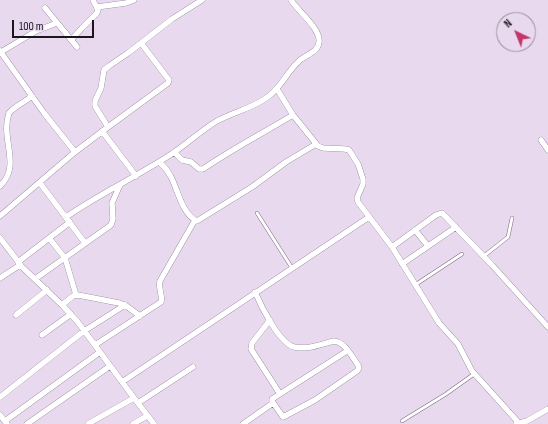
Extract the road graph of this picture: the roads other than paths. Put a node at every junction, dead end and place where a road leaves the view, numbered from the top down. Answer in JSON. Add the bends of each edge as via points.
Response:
{"nodes":[{"id":1,"x":93,"y":0,"type":"edge"},
{"id":2,"x":134,"y":0,"type":"edge"},
{"id":3,"x":202,"y":0,"type":"edge"},
{"id":4,"x":291,"y":0,"type":"edge"},
{"id":5,"x":97,"y":7,"type":"junction"},
{"id":6,"x":45,"y":8,"type":"dead end"},
{"id":7,"x":57,"y":23,"type":"junction"},
{"id":8,"x":71,"y":40,"type":"junction"},
{"id":9,"x":141,"y":43,"type":"junction"},
{"id":10,"x":77,"y":47,"type":"dead end"},
{"id":11,"x":0,"y":52,"type":"edge"},
{"id":12,"x":277,"y":89,"type":"junction"},
{"id":13,"x":32,"y":96,"type":"junction"},
{"id":14,"x":293,"y":115,"type":"junction"},
{"id":15,"x":108,"y":127,"type":"junction"},
{"id":16,"x":102,"y":131,"type":"junction"},
{"id":17,"x":0,"y":132,"type":"edge"},
{"id":18,"x":541,"y":140,"type":"dead end"},
{"id":19,"x":316,"y":144,"type":"junction"},
{"id":20,"x":548,"y":150,"type":"edge"},
{"id":21,"x":3,"y":152,"type":"dead end"},
{"id":22,"x":75,"y":152,"type":"junction"},
{"id":23,"x":174,"y":152,"type":"junction"},
{"id":24,"x":159,"y":162,"type":"junction"},
{"id":25,"x":136,"y":176,"type":"junction"},
{"id":26,"x":40,"y":183,"type":"junction"},
{"id":27,"x":120,"y":185,"type":"junction"},
{"id":28,"x":0,"y":186,"type":"edge"},
{"id":29,"x":257,"y":213,"type":"dead end"},
{"id":30,"x":0,"y":216,"type":"edge"},
{"id":31,"x":369,"y":217,"type":"junction"},
{"id":32,"x":512,"y":218,"type":"dead end"},
{"id":33,"x":68,"y":219,"type":"junction"},
{"id":34,"x":195,"y":220,"type":"junction"},
{"id":35,"x":456,"y":227,"type":"junction"},
{"id":36,"x":415,"y":230,"type":"junction"},
{"id":37,"x":0,"y":238,"type":"edge"},
{"id":38,"x":50,"y":238,"type":"junction"},
{"id":39,"x":85,"y":243,"type":"junction"},
{"id":40,"x":428,"y":246,"type":"junction"},
{"id":41,"x":392,"y":247,"type":"junction"},
{"id":42,"x":462,"y":254,"type":"dead end"},
{"id":43,"x":484,"y":256,"type":"junction"},
{"id":44,"x":65,"y":258,"type":"junction"},
{"id":45,"x":19,"y":263,"type":"junction"},
{"id":46,"x":402,"y":264,"type":"junction"},
{"id":47,"x":292,"y":268,"type":"junction"},
{"id":48,"x":0,"y":278,"type":"edge"},
{"id":49,"x":35,"y":279,"type":"junction"},
{"id":50,"x":415,"y":285,"type":"junction"},
{"id":51,"x":47,"y":290,"type":"junction"},
{"id":52,"x":255,"y":292,"type":"junction"},
{"id":53,"x":76,"y":295,"type":"junction"},
{"id":54,"x":62,"y":305,"type":"junction"},
{"id":55,"x":125,"y":305,"type":"junction"},
{"id":56,"x":71,"y":314,"type":"junction"},
{"id":57,"x":16,"y":316,"type":"dead end"},
{"id":58,"x":140,"y":316,"type":"junction"},
{"id":59,"x":270,"y":320,"type":"junction"},
{"id":60,"x":548,"y":327,"type":"edge"},
{"id":61,"x":84,"y":331,"type":"junction"},
{"id":62,"x":42,"y":335,"type":"dead end"},
{"id":63,"x":95,"y":345,"type":"junction"},
{"id":64,"x":347,"y":351,"type":"junction"},
{"id":65,"x":100,"y":352,"type":"junction"},
{"id":66,"x":110,"y":366,"type":"junction"},
{"id":67,"x":193,"y":367,"type":"dead end"},
{"id":68,"x":474,"y":374,"type":"junction"},
{"id":69,"x":122,"y":382,"type":"junction"},
{"id":70,"x":280,"y":394,"type":"junction"},
{"id":71,"x":0,"y":397,"type":"edge"},
{"id":72,"x":134,"y":398,"type":"junction"},
{"id":73,"x":138,"y":403,"type":"junction"},
{"id":74,"x":273,"y":403,"type":"junction"},
{"id":75,"x":548,"y":409,"type":"edge"},
{"id":76,"x":0,"y":415,"type":"edge"},
{"id":77,"x":147,"y":416,"type":"junction"},
{"id":78,"x":402,"y":421,"type":"dead end"},
{"id":79,"x":6,"y":423,"type":"edge"},
{"id":80,"x":27,"y":424,"type":"edge"},
{"id":81,"x":88,"y":424,"type":"edge"},
{"id":82,"x":133,"y":424,"type":"edge"},
{"id":83,"x":154,"y":424,"type":"edge"},
{"id":84,"x":243,"y":424,"type":"edge"},
{"id":85,"x":517,"y":424,"type":"edge"}],
"edges":[{"from":1,"to":5,"type":"street"},
{"from":2,"to":5,"type":"street"},
{"from":3,"to":9,"type":"street"},
{"from":4,"to":12,"type":"street","via":[[318,33],[319,43],[316,50],[296,63]]},
{"from":5,"to":8,"type":"street","via":[[96,15]]},
{"from":6,"to":7,"type":"street"},
{"from":7,"to":8,"type":"street"},
{"from":7,"to":11,"type":"street","via":[[36,31]]},
{"from":8,"to":10,"type":"street"},
{"from":9,"to":15,"type":"street","via":[[103,72],[95,106]]},
{"from":9,"to":15,"type":"street","via":[[169,83]]},
{"from":11,"to":13,"type":"street"},
{"from":12,"to":14,"type":"street"},
{"from":12,"to":23,"type":"street","via":[[262,101],[209,127]]},
{"from":13,"to":17,"type":"street","via":[[12,109],[1,125]]},
{"from":13,"to":22,"type":"street"},
{"from":14,"to":19,"type":"street"},
{"from":14,"to":23,"type":"street","via":[[234,148],[203,169],[182,160]]},
{"from":15,"to":16,"type":"street"},
{"from":16,"to":22,"type":"street"},
{"from":16,"to":25,"type":"street"},
{"from":18,"to":20,"type":"street"},
{"from":19,"to":31,"type":"street","via":[[323,148],[349,150],[358,164],[363,179],[357,200]]},
{"from":19,"to":34,"type":"street","via":[[252,187],[199,220]]},
{"from":21,"to":28,"type":"street","via":[[8,168],[7,176]]},
{"from":22,"to":26,"type":"street"},
{"from":23,"to":24,"type":"street"},
{"from":24,"to":25,"type":"street"},
{"from":24,"to":34,"type":"street","via":[[171,176],[181,202]]},
{"from":25,"to":27,"type":"street"},
{"from":26,"to":30,"type":"street"},
{"from":26,"to":33,"type":"street"},
{"from":27,"to":33,"type":"street","via":[[92,200]]},
{"from":27,"to":39,"type":"street","via":[[111,206],[112,223]]},
{"from":29,"to":47,"type":"lane"},
{"from":31,"to":41,"type":"street"},
{"from":31,"to":47,"type":"street"},
{"from":32,"to":43,"type":"lane","via":[[508,237]]},
{"from":33,"to":38,"type":"street"},
{"from":33,"to":39,"type":"street"},
{"from":34,"to":58,"type":"street","via":[[160,281],[161,302]]},
{"from":35,"to":36,"type":"street","via":[[440,213]]},
{"from":35,"to":40,"type":"street"},
{"from":35,"to":43,"type":"street"},
{"from":36,"to":40,"type":"street"},
{"from":36,"to":41,"type":"street"},
{"from":37,"to":45,"type":"street"},
{"from":38,"to":44,"type":"street"},
{"from":38,"to":45,"type":"street"},
{"from":39,"to":44,"type":"street"},
{"from":40,"to":46,"type":"street"},
{"from":41,"to":46,"type":"street"},
{"from":42,"to":50,"type":"lane"},
{"from":43,"to":60,"type":"street"},
{"from":44,"to":49,"type":"street"},
{"from":44,"to":53,"type":"street"},
{"from":45,"to":48,"type":"street"},
{"from":45,"to":49,"type":"street"},
{"from":46,"to":50,"type":"street"},
{"from":47,"to":52,"type":"street"},
{"from":49,"to":51,"type":"street"},
{"from":50,"to":68,"type":"street","via":[[439,323],[458,344]]},
{"from":51,"to":54,"type":"street"},
{"from":51,"to":57,"type":"street"},
{"from":52,"to":59,"type":"street"},
{"from":52,"to":69,"type":"street"},
{"from":53,"to":54,"type":"street"},
{"from":53,"to":55,"type":"street"},
{"from":54,"to":56,"type":"street"},
{"from":55,"to":58,"type":"street"},
{"from":55,"to":61,"type":"street"},
{"from":56,"to":61,"type":"street"},
{"from":56,"to":62,"type":"street"},
{"from":58,"to":63,"type":"street"},
{"from":59,"to":64,"type":"street","via":[[283,339],[292,346],[305,348],[337,341]]},
{"from":59,"to":70,"type":"street","via":[[252,343],[251,349]]},
{"from":61,"to":63,"type":"street"},
{"from":61,"to":71,"type":"street"},
{"from":63,"to":65,"type":"street"},
{"from":64,"to":70,"type":"street"},
{"from":64,"to":74,"type":"street","via":[[358,365],[358,369],[328,392],[284,418]]},
{"from":65,"to":66,"type":"street"},
{"from":65,"to":79,"type":"street"},
{"from":66,"to":69,"type":"street"},
{"from":66,"to":80,"type":"street"},
{"from":67,"to":73,"type":"street"},
{"from":68,"to":78,"type":"lane"},
{"from":68,"to":85,"type":"street"},
{"from":69,"to":72,"type":"street"},
{"from":70,"to":74,"type":"street","via":[[272,399]]},
{"from":72,"to":73,"type":"street"},
{"from":72,"to":81,"type":"street"},
{"from":73,"to":77,"type":"street"},
{"from":74,"to":84,"type":"street"},
{"from":75,"to":85,"type":"street"},
{"from":76,"to":79,"type":"street"},
{"from":77,"to":82,"type":"street"},
{"from":77,"to":83,"type":"street"}]}
